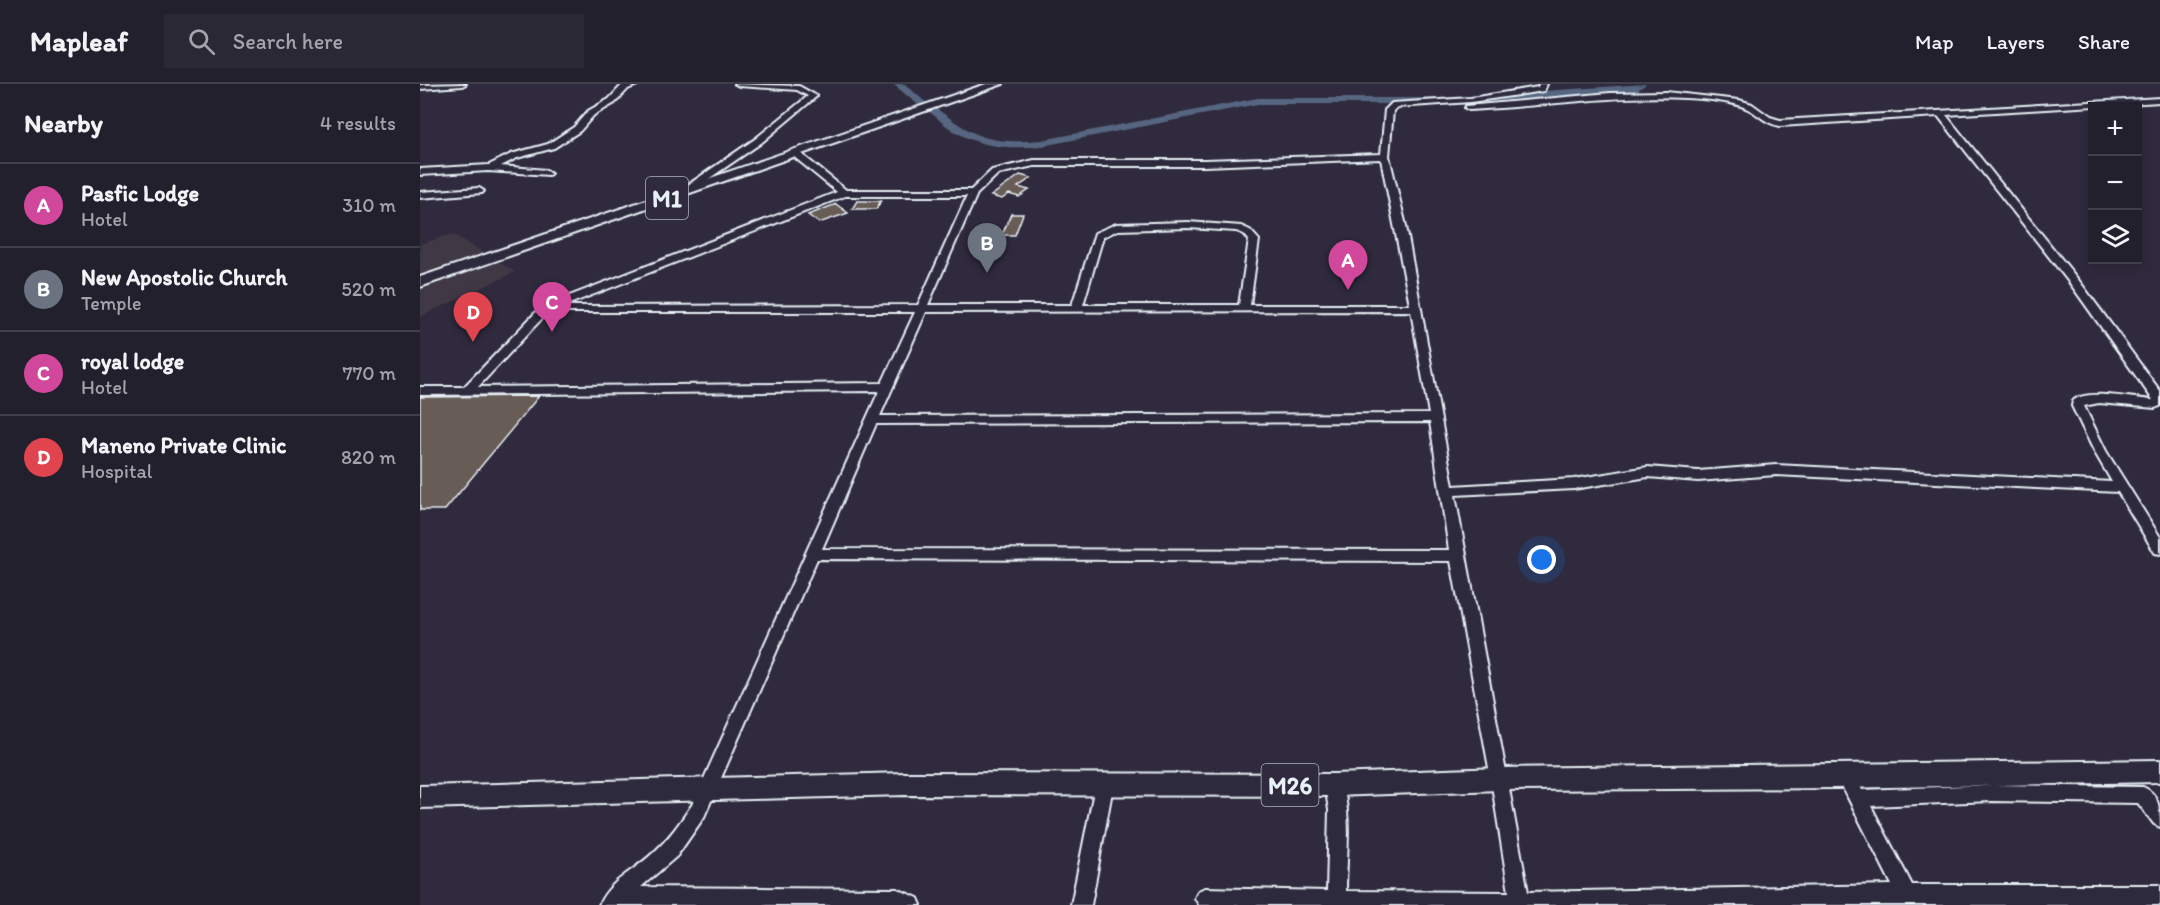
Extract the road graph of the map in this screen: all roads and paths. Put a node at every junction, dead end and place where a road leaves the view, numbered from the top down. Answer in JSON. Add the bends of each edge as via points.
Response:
{"nodes":[{"id":1,"x":462,"y":84,"type":"edge"},
{"id":2,"x":636,"y":84,"type":"edge"},
{"id":3,"x":739,"y":84,"type":"edge"},
{"id":4,"x":997,"y":84,"type":"edge"},
{"id":5,"x":1543,"y":84,"type":"edge"},
{"id":6,"x":420,"y":87,"type":"edge"},
{"id":7,"x":2160,"y":100,"type":"edge"},
{"id":8,"x":1420,"y":103,"type":"junction"},
{"id":9,"x":1940,"y":113,"type":"junction"},
{"id":10,"x":796,"y":154,"type":"junction"},
{"id":11,"x":1385,"y":156,"type":"junction"},
{"id":12,"x":491,"y":168,"type":"junction"},
{"id":13,"x":420,"y":172,"type":"edge"},
{"id":14,"x":546,"y":173,"type":"dead end"},
{"id":15,"x":479,"y":191,"type":"dead end"},
{"id":16,"x":682,"y":193,"type":"junction"},
{"id":17,"x":844,"y":193,"type":"junction"},
{"id":18,"x":973,"y":193,"type":"junction"},
{"id":19,"x":420,"y":195,"type":"edge"},
{"id":20,"x":420,"y":282,"type":"edge"},
{"id":21,"x":1416,"y":308,"type":"junction"},
{"id":22,"x":545,"y":309,"type":"junction"},
{"id":23,"x":1076,"y":309,"type":"junction"},
{"id":24,"x":1244,"y":309,"type":"junction"},
{"id":25,"x":921,"y":311,"type":"junction"},
{"id":26,"x":887,"y":387,"type":"junction"},
{"id":27,"x":468,"y":390,"type":"junction"},
{"id":28,"x":420,"y":391,"type":"edge"},
{"id":29,"x":2160,"y":400,"type":"edge"},
{"id":30,"x":1436,"y":418,"type":"junction"},
{"id":31,"x":874,"y":420,"type":"junction"},
{"id":32,"x":2123,"y":487,"type":"junction"},
{"id":33,"x":1446,"y":491,"type":"junction"},
{"id":34,"x":2160,"y":549,"type":"edge"},
{"id":35,"x":813,"y":554,"type":"junction"},
{"id":36,"x":1457,"y":556,"type":"junction"},
{"id":37,"x":2160,"y":771,"type":"edge"},
{"id":38,"x":1846,"y":776,"type":"junction"},
{"id":39,"x":1500,"y":778,"type":"junction"},
{"id":40,"x":1334,"y":785,"type":"junction"},
{"id":41,"x":1104,"y":786,"type":"junction"},
{"id":42,"x":707,"y":791,"type":"junction"},
{"id":43,"x":420,"y":797,"type":"edge"},
{"id":44,"x":1860,"y":798,"type":"junction"},
{"id":45,"x":2160,"y":818,"type":"edge"},
{"id":46,"x":2160,"y":895,"type":"edge"},
{"id":47,"x":1205,"y":898,"type":"dead end"},
{"id":48,"x":611,"y":900,"type":"edge"},
{"id":49,"x":1910,"y":900,"type":"edge"},
{"id":50,"x":1336,"y":904,"type":"edge"},
{"id":51,"x":1521,"y":904,"type":"edge"},
{"id":52,"x":911,"y":905,"type":"edge"},
{"id":53,"x":1081,"y":905,"type":"edge"}],
"edges":[{"from":1,"to":6,"type":"street"},
{"from":2,"to":12,"type":"street","via":[[625,87],[612,101],[591,113],[578,129],[551,146],[514,156]]},
{"from":3,"to":16,"type":"street","via":[[799,88],[813,96],[758,141]]},
{"from":4,"to":10,"type":"highway","number":"M1"},
{"from":5,"to":8,"type":"street","via":[[1541,89],[1509,95]]},
{"from":7,"to":9,"type":"street"},
{"from":8,"to":9,"type":"street","via":[[1440,108],[1495,107],[1647,94],[1743,104],[1774,123]]},
{"from":8,"to":11,"type":"street","via":[[1390,107]]},
{"from":9,"to":29,"type":"street","via":[[2076,284]]},
{"from":10,"to":16,"type":"highway","number":"M1"},
{"from":10,"to":17,"type":"street"},
{"from":11,"to":18,"type":"street","via":[[1205,163],[1034,163],[995,172]]},
{"from":11,"to":21,"type":"street"},
{"from":12,"to":13,"type":"street"},
{"from":12,"to":14,"type":"street"},
{"from":15,"to":19,"type":"street"},
{"from":16,"to":20,"type":"highway","number":"M1"},
{"from":17,"to":18,"type":"street"},
{"from":17,"to":22,"type":"street"},
{"from":18,"to":25,"type":"street"},
{"from":21,"to":24,"type":"street"},
{"from":21,"to":30,"type":"street"},
{"from":22,"to":25,"type":"street"},
{"from":22,"to":27,"type":"street"},
{"from":23,"to":24,"type":"street"},
{"from":23,"to":24,"type":"street","via":[[1099,235],[1116,227],[1188,225],[1238,228],[1254,240]]},
{"from":23,"to":25,"type":"street"},
{"from":25,"to":26,"type":"street"},
{"from":26,"to":27,"type":"street"},
{"from":26,"to":31,"type":"street"},
{"from":27,"to":28,"type":"street"},
{"from":29,"to":32,"type":"street","via":[[2155,404],[2079,401],[2100,451]]},
{"from":30,"to":31,"type":"street"},
{"from":30,"to":33,"type":"street"},
{"from":31,"to":35,"type":"street"},
{"from":32,"to":33,"type":"street","via":[[1776,470],[1698,476],[1648,472],[1574,484]]},
{"from":32,"to":34,"type":"street"},
{"from":33,"to":36,"type":"street"},
{"from":35,"to":36,"type":"street"},
{"from":35,"to":42,"type":"street"},
{"from":36,"to":39,"type":"street"},
{"from":37,"to":38,"type":"main road","number":"M26"},
{"from":38,"to":39,"type":"main road","number":"M26"},
{"from":38,"to":44,"type":"street"},
{"from":39,"to":40,"type":"main road","number":"M26"},
{"from":39,"to":51,"type":"street"},
{"from":40,"to":41,"type":"main road","number":"M26"},
{"from":40,"to":50,"type":"street","via":[[1338,810]]},
{"from":41,"to":42,"type":"main road","number":"M26","via":[[905,784]]},
{"from":41,"to":53,"type":"street"},
{"from":42,"to":43,"type":"main road","number":"M26"},
{"from":42,"to":48,"type":"street","via":[[682,838],[665,858]]},
{"from":44,"to":45,"type":"street","via":[[1992,793],[2143,795]]},
{"from":44,"to":49,"type":"street"},
{"from":46,"to":49,"type":"street"},
{"from":47,"to":50,"type":"street"},
{"from":48,"to":52,"type":"street","via":[[897,899]]},
{"from":49,"to":51,"type":"street"},
{"from":50,"to":51,"type":"street"}]}
